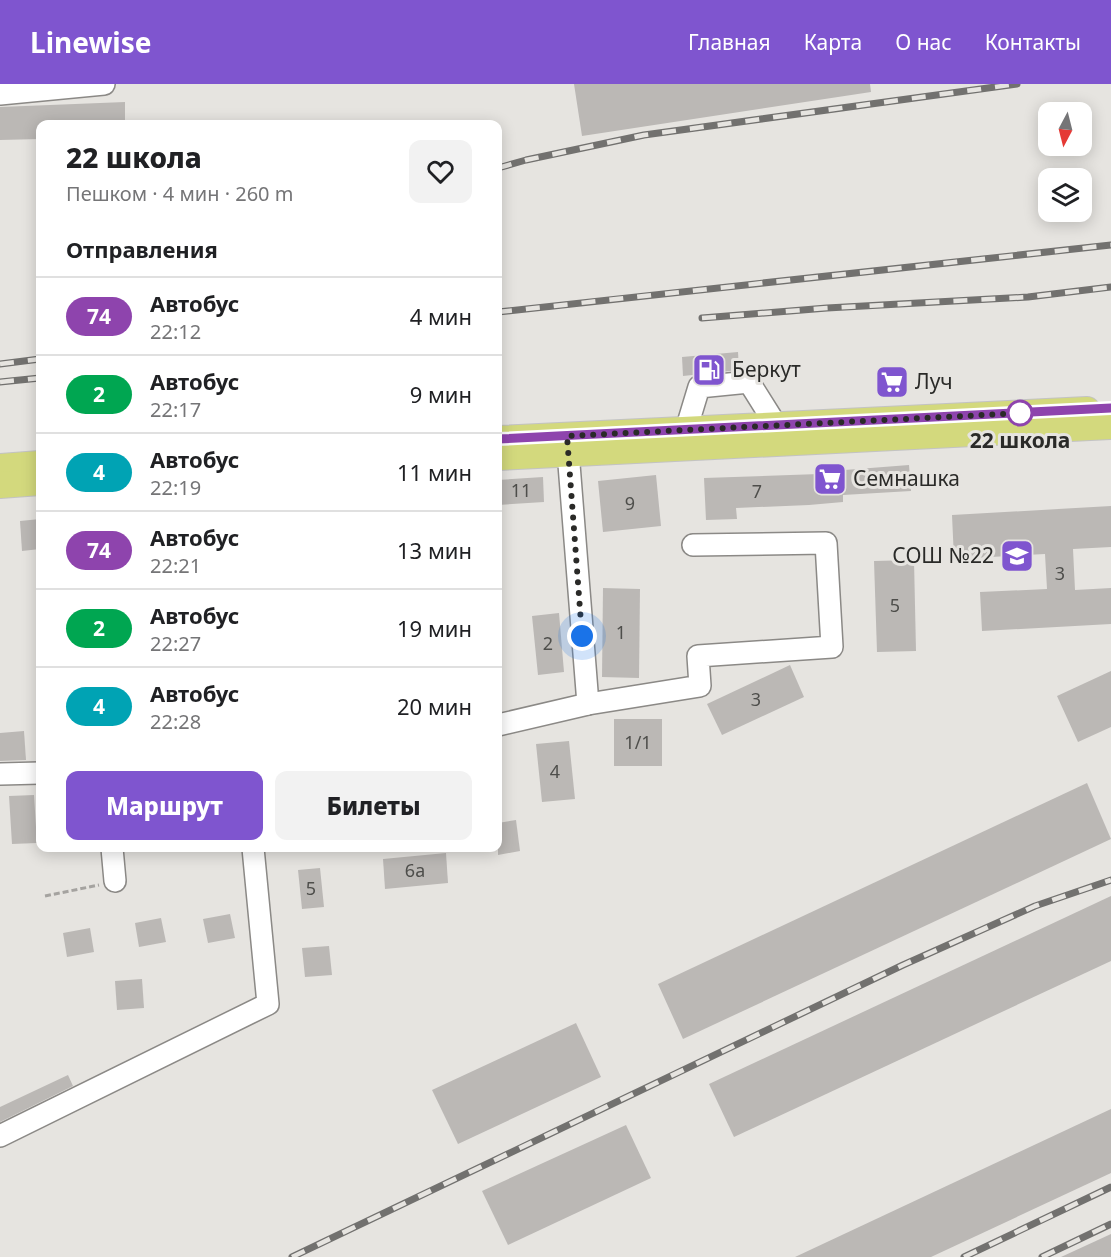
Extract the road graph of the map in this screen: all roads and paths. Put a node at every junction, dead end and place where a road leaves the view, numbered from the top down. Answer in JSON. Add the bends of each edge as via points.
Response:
{"nodes":[{"id":1,"x":104,"y":84,"type":"edge"},
{"id":2,"x":0,"y":94,"type":"edge"},
{"id":3,"x":1111,"y":408,"type":"edge"},
{"id":4,"x":776,"y":425,"type":"junction"},
{"id":5,"x":1111,"y":426,"type":"edge"},
{"id":6,"x":686,"y":430,"type":"junction"},
{"id":7,"x":502,"y":439,"type":"edge"},
{"id":8,"x":567,"y":445,"type":"junction"},
{"id":9,"x":502,"y":456,"type":"edge"},
{"id":10,"x":36,"y":464,"type":"edge"},
{"id":11,"x":0,"y":467,"type":"edge"},
{"id":12,"x":36,"y":482,"type":"edge"},
{"id":13,"x":0,"y":485,"type":"edge"},
{"id":14,"x":693,"y":545,"type":"dead end"},
{"id":15,"x":588,"y":704,"type":"junction"},
{"id":16,"x":502,"y":723,"type":"edge"},
{"id":17,"x":36,"y":773,"type":"edge"},
{"id":18,"x":0,"y":774,"type":"edge"},
{"id":19,"x":112,"y":852,"type":"edge"},
{"id":20,"x":254,"y":852,"type":"edge"},
{"id":21,"x":115,"y":881,"type":"joint"},
{"id":22,"x":45,"y":896,"type":"dead end"},
{"id":23,"x":0,"y":1136,"type":"edge"}],
"edges":[{"from":1,"to":2,"type":"street"},
{"from":3,"to":4,"type":"main road"},
{"from":4,"to":6,"type":"main road"},
{"from":4,"to":6,"type":"street","via":[[749,382],[699,387]]},
{"from":5,"to":8,"type":"main road"},
{"from":6,"to":8,"type":"main road"},
{"from":7,"to":8,"type":"main road"},
{"from":8,"to":9,"type":"main road"},
{"from":8,"to":15,"type":"street"},
{"from":10,"to":11,"type":"main road"},
{"from":12,"to":13,"type":"main road"},
{"from":14,"to":15,"type":"street","via":[[825,543],[832,646],[698,656],[700,686]]},
{"from":15,"to":16,"type":"street"},
{"from":17,"to":18,"type":"street"},
{"from":19,"to":21,"type":"street"},
{"from":20,"to":23,"type":"street","via":[[268,1004]]},
{"from":21,"to":22,"type":"path"}]}
